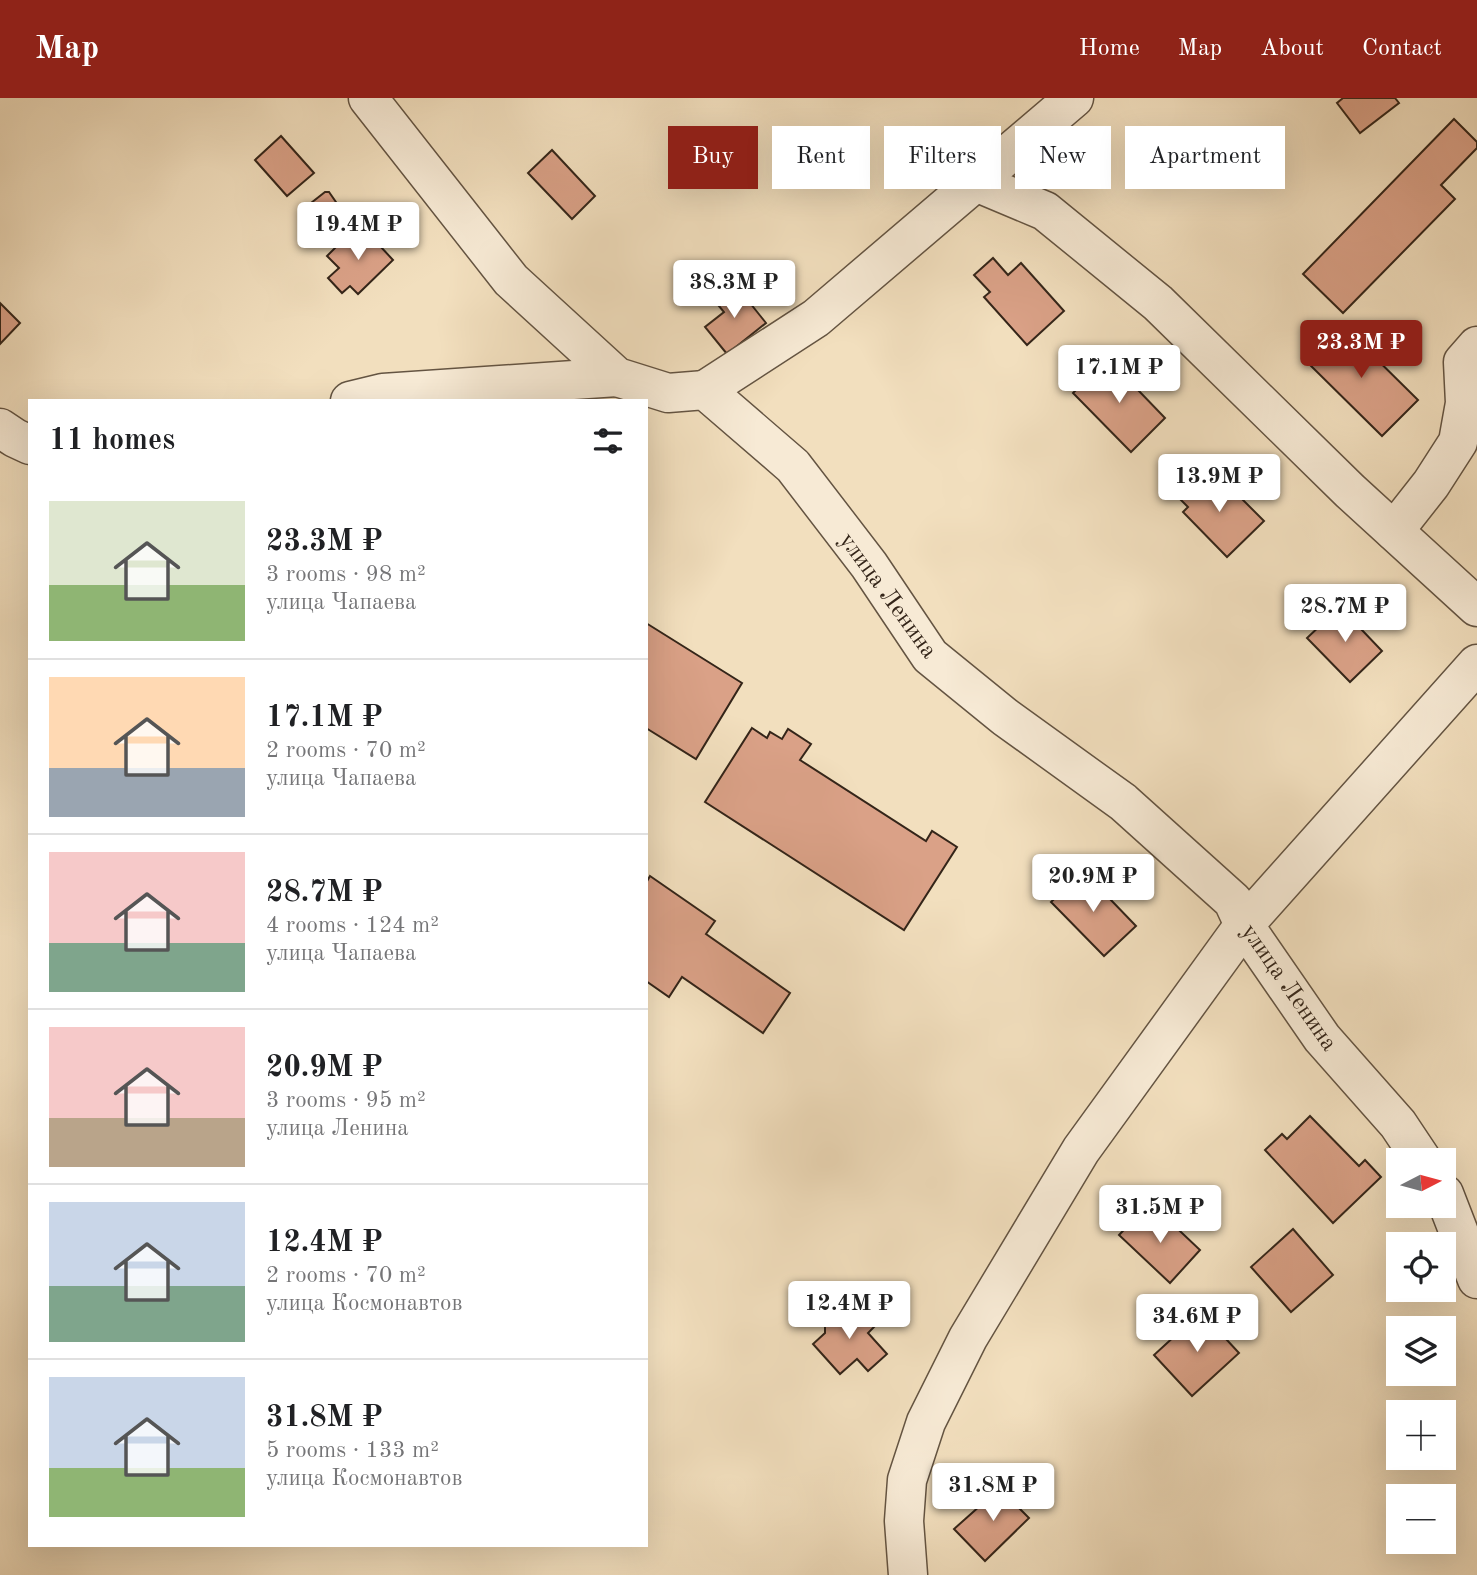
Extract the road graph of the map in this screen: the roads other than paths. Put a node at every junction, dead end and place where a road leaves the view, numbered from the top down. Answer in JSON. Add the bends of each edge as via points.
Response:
{"nodes":[{"id":1,"x":368,"y":98,"type":"edge"},
{"id":2,"x":1074,"y":98,"type":"edge"},
{"id":3,"x":1001,"y":161,"type":"edge"},
{"id":4,"x":968,"y":189,"type":"edge"},
{"id":5,"x":993,"y":189,"type":"edge"},
{"id":6,"x":1477,"y":346,"type":"edge"},
{"id":7,"x":617,"y":377,"type":"junction"},
{"id":8,"x":705,"y":390,"type":"junction"},
{"id":9,"x":358,"y":399,"type":"edge"},
{"id":10,"x":0,"y":428,"type":"edge"},
{"id":11,"x":28,"y":444,"type":"edge"},
{"id":12,"x":1394,"y":531,"type":"junction"},
{"id":13,"x":1477,"y":607,"type":"edge"},
{"id":14,"x":1477,"y":664,"type":"edge"},
{"id":15,"x":1244,"y":925,"type":"junction"},
{"id":16,"x":1414,"y":1148,"type":"edge"},
{"id":17,"x":1453,"y":1218,"type":"edge"},
{"id":18,"x":1477,"y":1279,"type":"edge"},
{"id":19,"x":908,"y":1575,"type":"edge"}],
"edges":[{"from":1,"to":7,"type":"street","via":[[512,280]]},
{"from":2,"to":3,"type":"street"},
{"from":4,"to":8,"type":"street","via":[[816,318]]},
{"from":5,"to":12,"type":"street","via":[[1045,211],[1158,303]]},
{"from":6,"to":12,"type":"street","via":[[1463,362],[1465,402],[1458,442]]},
{"from":7,"to":8,"type":"street","via":[[668,393]]},
{"from":7,"to":9,"type":"street","via":[[383,393]]},
{"from":8,"to":15,"type":"street","name":"улица Ленина","via":[[793,466],[869,565],[930,656],[1004,717],[1123,802],[1233,901]]},
{"from":10,"to":11,"type":"street"},
{"from":12,"to":13,"type":"street"},
{"from":14,"to":15,"type":"street"},
{"from":15,"to":16,"type":"street","name":"улица Ленина","via":[[1322,1038]]},
{"from":15,"to":19,"type":"street","via":[[1081,1150],[968,1338],[926,1422],[907,1480]]},
{"from":17,"to":18,"type":"street"}]}
